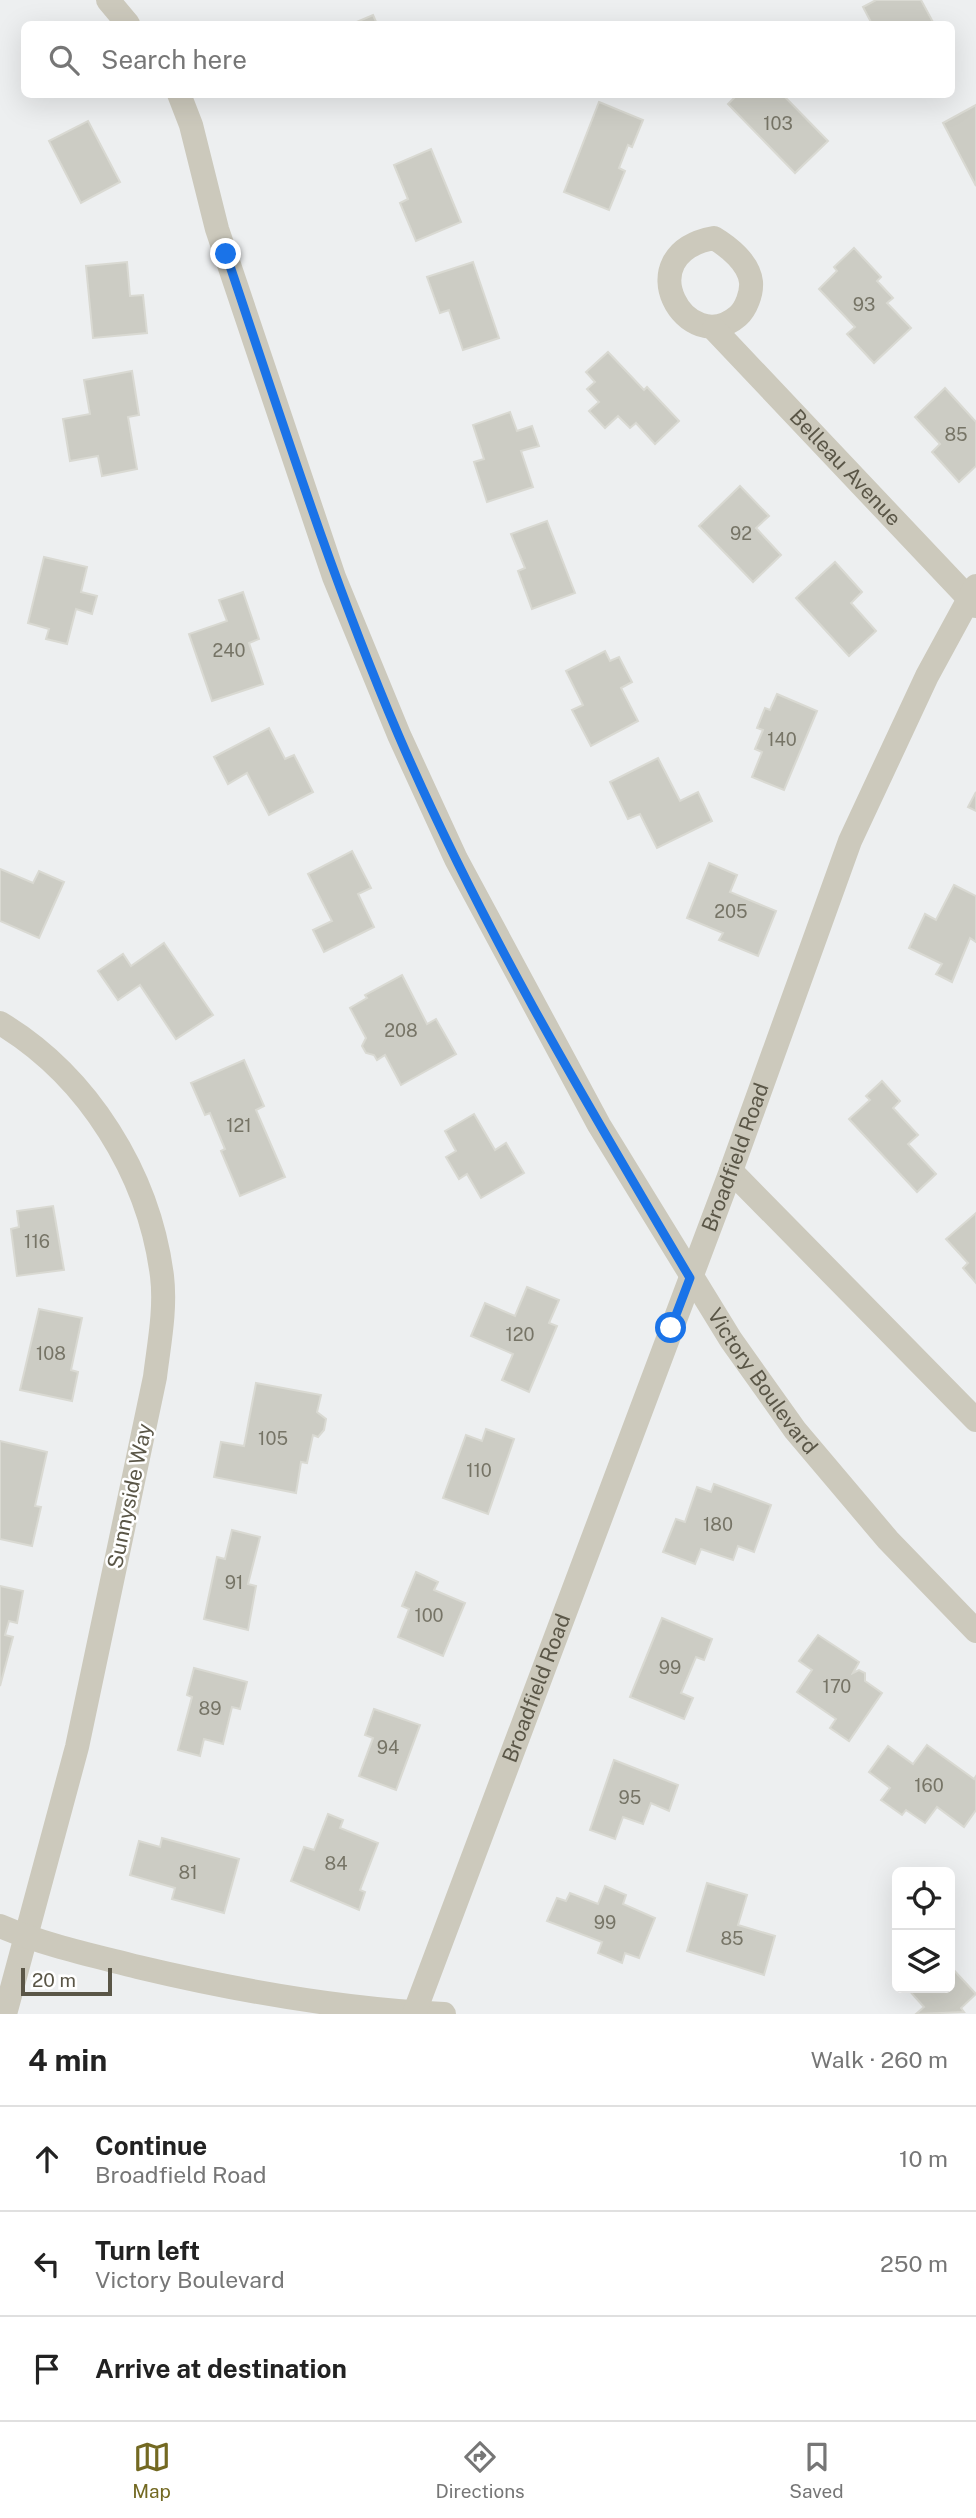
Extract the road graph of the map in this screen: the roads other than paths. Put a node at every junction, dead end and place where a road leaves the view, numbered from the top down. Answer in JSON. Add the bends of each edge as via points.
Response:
{"nodes":[{"id":1,"x":108,"y":0,"type":"edge"},
{"id":2,"x":126,"y":21,"type":"edge"},
{"id":3,"x":181,"y":98,"type":"edge"},
{"id":4,"x":714,"y":329,"type":"dead end"},
{"id":5,"x":973,"y":597,"type":"edge"},
{"id":6,"x":0,"y":1023,"type":"edge"},
{"id":7,"x":731,"y":1171,"type":"junction"},
{"id":8,"x":690,"y":1278,"type":"junction"},
{"id":9,"x":976,"y":1420,"type":"edge"},
{"id":10,"x":976,"y":1632,"type":"edge"},
{"id":11,"x":0,"y":1926,"type":"edge"},
{"id":12,"x":27,"y":1937,"type":"junction"},
{"id":13,"x":414,"y":2013,"type":"edge"},
{"id":14,"x":5,"y":2014,"type":"edge"},
{"id":15,"x":444,"y":2014,"type":"edge"}],
"edges":[{"from":1,"to":2,"type":"street"},
{"from":3,"to":8,"type":"street","name":"Victory Boulevard","via":[[217,229],[334,577],[399,735],[475,896],[599,1125]]},
{"from":4,"to":5,"type":"street","name":"Belleau Avenue"},
{"from":5,"to":7,"type":"street","name":"Broadfield Road","via":[[927,676],[850,841]]},
{"from":6,"to":12,"type":"street","name":"Sunnyside Way","via":[[30,1041],[66,1075],[101,1119],[127,1161],[148,1217],[162,1276],[155,1377],[77,1746]]},
{"from":7,"to":8,"type":"street","name":"Broadfield Road"},
{"from":7,"to":9,"type":"street"},
{"from":8,"to":10,"type":"street","name":"Victory Boulevard","via":[[795,1430],[888,1540]]},
{"from":8,"to":13,"type":"street","name":"Broadfield Road"},
{"from":11,"to":12,"type":"street"},
{"from":12,"to":13,"type":"street","via":[[218,1986]]},
{"from":12,"to":14,"type":"street","name":"Sunnyside Way"},
{"from":13,"to":15,"type":"street"}]}
